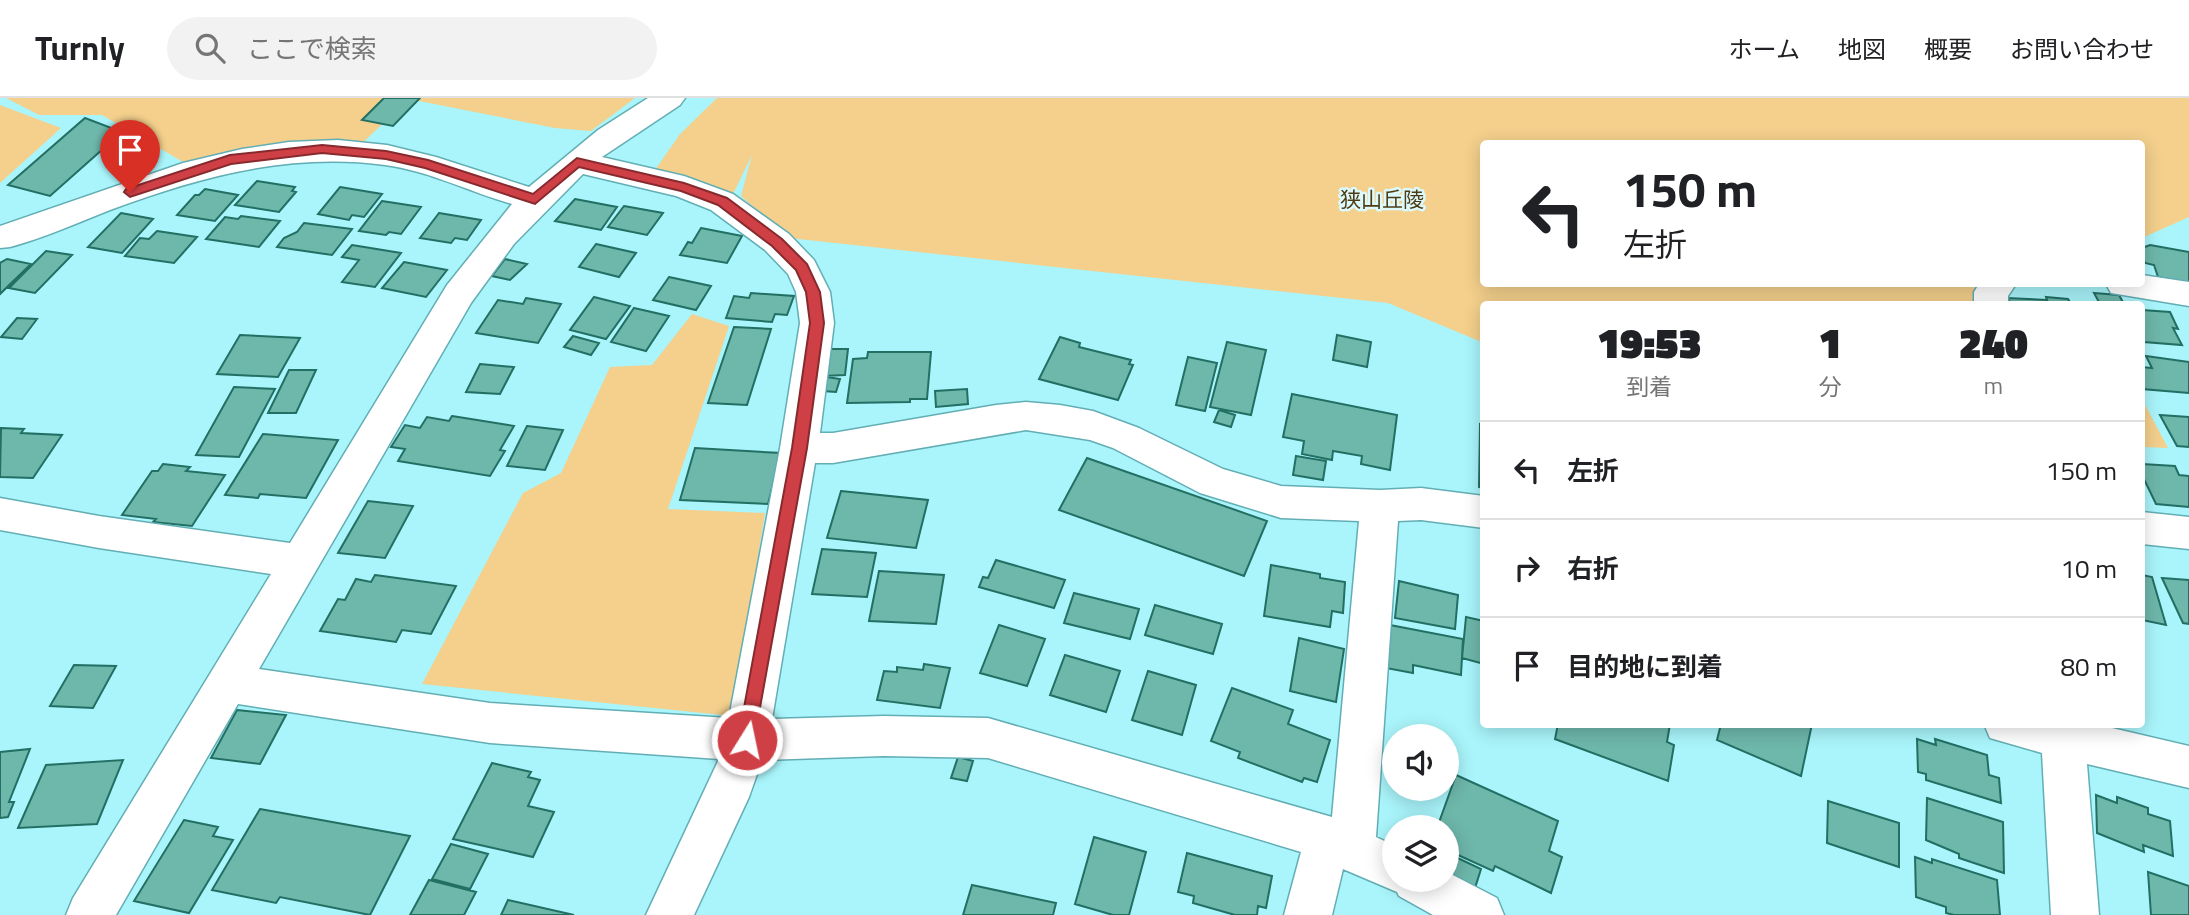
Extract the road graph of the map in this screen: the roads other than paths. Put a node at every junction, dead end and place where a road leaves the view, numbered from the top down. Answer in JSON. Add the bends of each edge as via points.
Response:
{"nodes":[{"id":1,"x":670,"y":98,"type":"edge"},
{"id":2,"x":577,"y":162,"type":"junction"},
{"id":3,"x":535,"y":200,"type":"junction"},
{"id":4,"x":5,"y":237,"type":"edge"},
{"id":5,"x":2144,"y":287,"type":"edge"},
{"id":6,"x":2179,"y":292,"type":"edge"},
{"id":7,"x":2189,"y":324,"type":"edge"},
{"id":8,"x":799,"y":448,"type":"junction"},
{"id":9,"x":1380,"y":506,"type":"junction"},
{"id":10,"x":1480,"y":511,"type":"edge"},
{"id":11,"x":0,"y":514,"type":"edge"},
{"id":12,"x":2145,"y":528,"type":"edge"},
{"id":13,"x":2189,"y":533,"type":"edge"},
{"id":14,"x":300,"y":561,"type":"junction"},
{"id":15,"x":226,"y":683,"type":"junction"},
{"id":16,"x":2023,"y":728,"type":"edge"},
{"id":17,"x":2107,"y":736,"type":"edge"},
{"id":18,"x":2063,"y":737,"type":"junction"},
{"id":19,"x":747,"y":740,"type":"junction"},
{"id":20,"x":2189,"y":767,"type":"edge"},
{"id":21,"x":1340,"y":843,"type":"junction"},
{"id":22,"x":1382,"y":864,"type":"edge"},
{"id":23,"x":1436,"y":892,"type":"edge"},
{"id":24,"x":1474,"y":913,"type":"edge"},
{"id":25,"x":90,"y":915,"type":"edge"},
{"id":26,"x":670,"y":915,"type":"edge"},
{"id":27,"x":1308,"y":915,"type":"edge"},
{"id":28,"x":2075,"y":915,"type":"edge"}],
"edges":[{"from":1,"to":2,"type":"street"},
{"from":2,"to":3,"type":"street"},
{"from":2,"to":8,"type":"street","via":[[684,187],[722,202],[777,242],[802,268],[813,292],[817,323]]},
{"from":3,"to":4,"type":"street","via":[[428,164],[322,149],[230,160]]},
{"from":3,"to":14,"type":"street","via":[[494,244],[459,294]]},
{"from":5,"to":6,"type":"street"},
{"from":6,"to":7,"type":"street"},
{"from":8,"to":9,"type":"street","via":[[833,448],[996,419],[1060,419],[1126,438],[1213,482],[1281,502]]},
{"from":8,"to":19,"type":"street"},
{"from":9,"to":10,"type":"street","via":[[1421,504]]},
{"from":9,"to":21,"type":"street"},
{"from":11,"to":14,"type":"street"},
{"from":12,"to":13,"type":"street"},
{"from":14,"to":15,"type":"street"},
{"from":15,"to":19,"type":"street","via":[[490,723]]},
{"from":15,"to":25,"type":"street"},
{"from":16,"to":18,"type":"street"},
{"from":17,"to":18,"type":"street"},
{"from":17,"to":20,"type":"street"},
{"from":18,"to":28,"type":"street"},
{"from":19,"to":21,"type":"street","via":[[988,738]]},
{"from":19,"to":26,"type":"street","via":[[733,782]]},
{"from":21,"to":22,"type":"street"},
{"from":21,"to":27,"type":"street"},
{"from":23,"to":24,"type":"street"}]}
